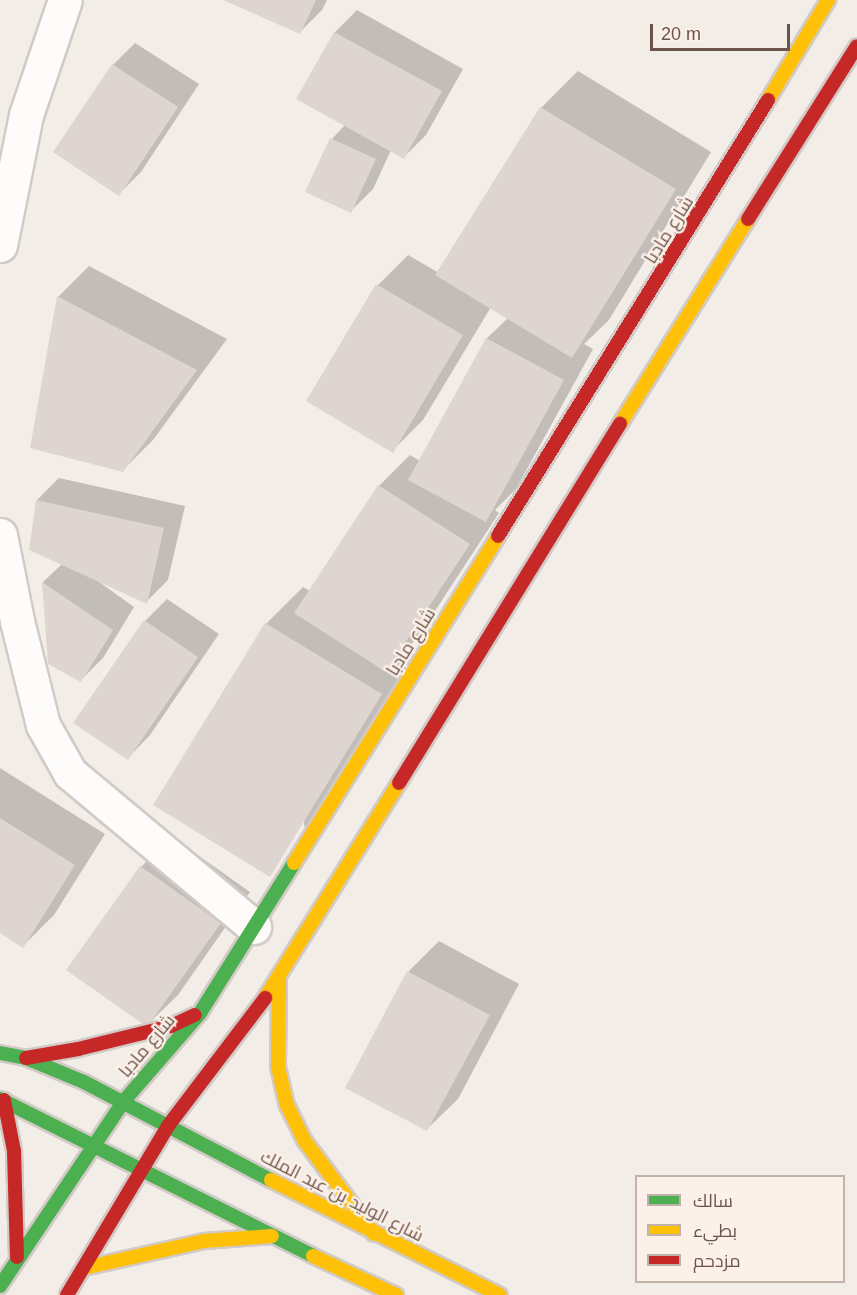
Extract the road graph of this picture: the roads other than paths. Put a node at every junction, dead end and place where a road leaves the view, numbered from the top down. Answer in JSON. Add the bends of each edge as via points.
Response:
{"nodes":[{"id":1,"x":65,"y":0,"type":"edge"},
{"id":2,"x":828,"y":0,"type":"edge"},
{"id":3,"x":857,"y":46,"type":"edge"},
{"id":4,"x":0,"y":245,"type":"edge"},
{"id":5,"x":0,"y":535,"type":"edge"},
{"id":6,"x":254,"y":927,"type":"junction"},
{"id":7,"x":279,"y":979,"type":"junction"},
{"id":8,"x":200,"y":1012,"type":"junction"},
{"id":9,"x":0,"y":1053,"type":"edge"},
{"id":10,"x":26,"y":1058,"type":"junction"},
{"id":11,"x":2,"y":1099,"type":"edge"},
{"id":12,"x":123,"y":1102,"type":"junction"},
{"id":13,"x":168,"y":1126,"type":"junction"},
{"id":14,"x":94,"y":1145,"type":"junction"},
{"id":15,"x":140,"y":1170,"type":"junction"},
{"id":16,"x":374,"y":1234,"type":"junction"},
{"id":17,"x":273,"y":1236,"type":"junction"},
{"id":18,"x":17,"y":1257,"type":"junction"},
{"id":19,"x":84,"y":1268,"type":"junction"},
{"id":20,"x":0,"y":1286,"type":"edge"},
{"id":21,"x":67,"y":1295,"type":"edge"},
{"id":22,"x":396,"y":1295,"type":"edge"},
{"id":23,"x":500,"y":1295,"type":"edge"}],
"edges":[{"from":1,"to":4,"type":"street","via":[[26,115]]},
{"from":2,"to":6,"type":"main road","name":"شارع مادبا","via":[[711,197]]},
{"from":3,"to":7,"type":"main road","via":[[623,417]]},
{"from":5,"to":6,"type":"street","via":[[43,725],[70,773]]},
{"from":6,"to":8,"type":"main road","name":"شارع مادبا"},
{"from":7,"to":13,"type":"main road"},
{"from":7,"to":16,"type":"main road","via":[[278,1067],[287,1105],[304,1140]]},
{"from":8,"to":10,"type":"main road","via":[[171,1026],[78,1050]]},
{"from":8,"to":12,"type":"main road","name":"شارع مادبا"},
{"from":9,"to":10,"type":"main road"},
{"from":10,"to":12,"type":"main road","name":"شارع الوليد بن عبد الملك"},
{"from":11,"to":14,"type":"main road"},
{"from":11,"to":18,"type":"main road","via":[[14,1151]]},
{"from":12,"to":13,"type":"main road","name":"شارع الوليد بن عبد الملك"},
{"from":12,"to":14,"type":"main road","name":"شارع مادبا"},
{"from":13,"to":15,"type":"main road"},
{"from":13,"to":16,"type":"main road","name":"شارع الوليد بن عبد الملك"},
{"from":14,"to":15,"type":"main road"},
{"from":14,"to":18,"type":"main road","name":"شارع مادبا"},
{"from":15,"to":17,"type":"main road"},
{"from":15,"to":19,"type":"main road"},
{"from":16,"to":23,"type":"main road","name":"شارع الوليد بن عبد الملك"},
{"from":17,"to":19,"type":"main road","via":[[204,1241]]},
{"from":17,"to":22,"type":"main road"},
{"from":18,"to":20,"type":"main road","name":"شارع مادبا"},
{"from":19,"to":21,"type":"main road"}]}
